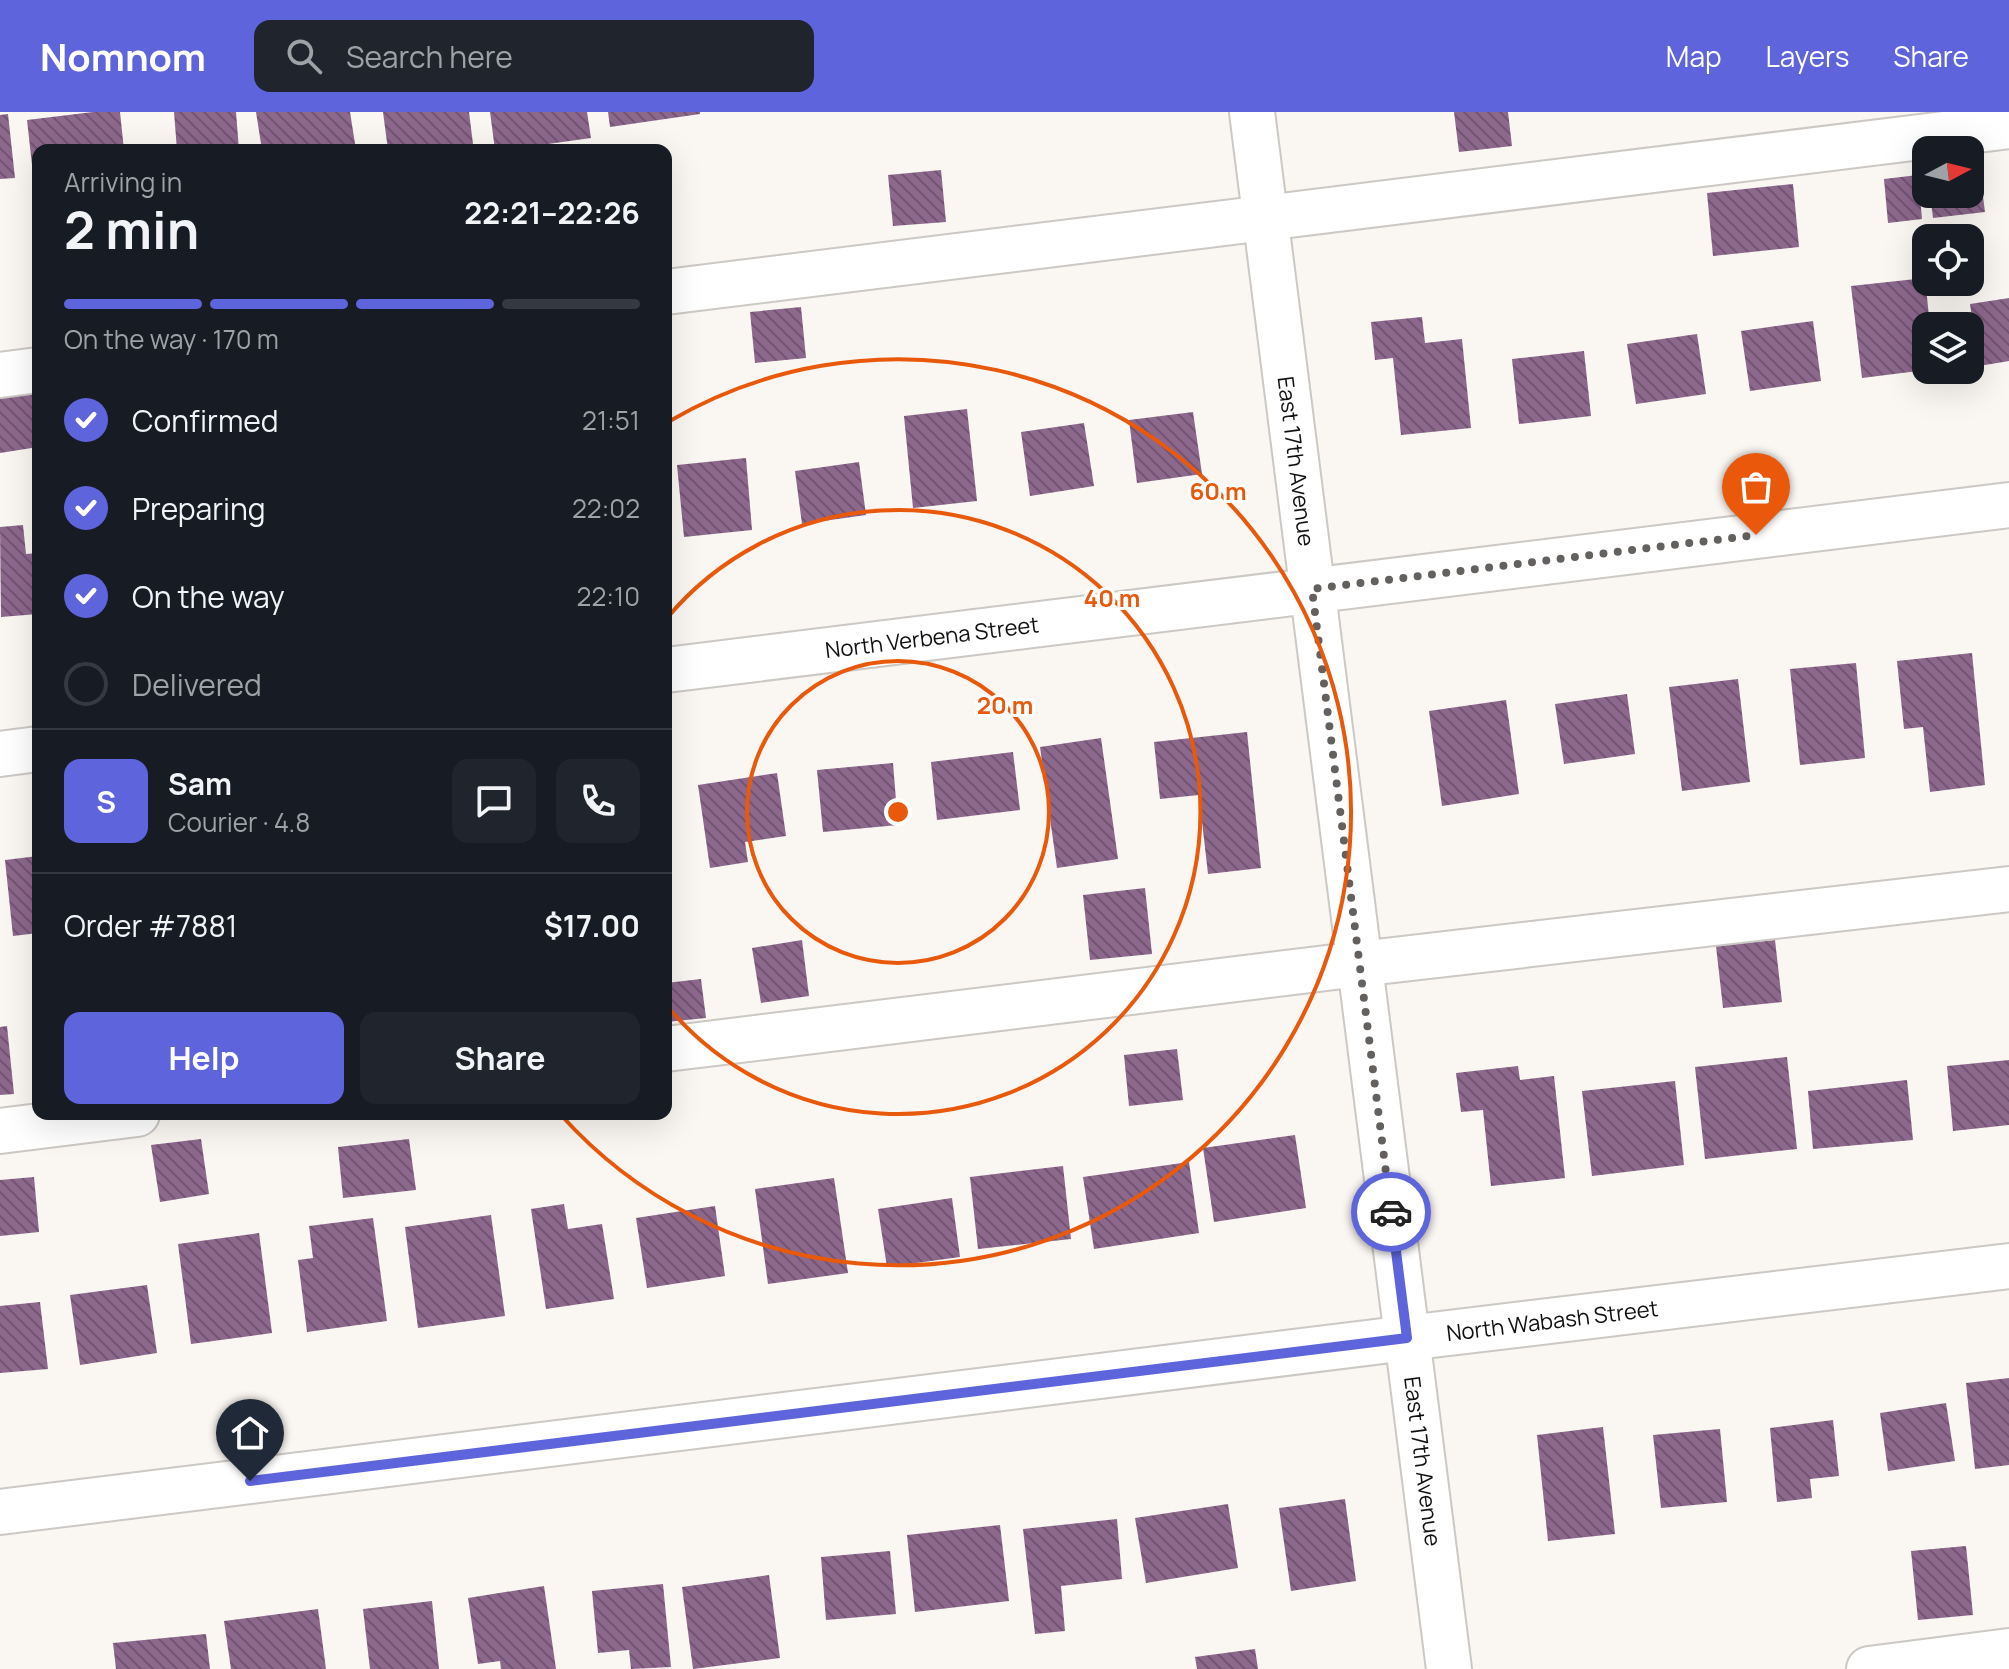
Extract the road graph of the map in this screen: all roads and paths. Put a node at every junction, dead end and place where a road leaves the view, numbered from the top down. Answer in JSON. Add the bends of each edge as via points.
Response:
{"nodes":[{"id":1,"x":1252,"y":112,"type":"edge"},
{"id":2,"x":2009,"y":126,"type":"edge"},
{"id":3,"x":1266,"y":217,"type":"junction"},
{"id":4,"x":672,"y":291,"type":"edge"},
{"id":5,"x":32,"y":371,"type":"edge"},
{"id":6,"x":0,"y":375,"type":"edge"},
{"id":7,"x":2009,"y":505,"type":"edge"},
{"id":8,"x":1312,"y":589,"type":"junction"},
{"id":9,"x":672,"y":669,"type":"edge"},
{"id":10,"x":32,"y":750,"type":"edge"},
{"id":11,"x":0,"y":754,"type":"edge"},
{"id":12,"x":2009,"y":889,"type":"edge"},
{"id":13,"x":1359,"y":964,"type":"junction"},
{"id":14,"x":672,"y":1048,"type":"edge"},
{"id":15,"x":89,"y":1120,"type":"edge"},
{"id":16,"x":0,"y":1131,"type":"edge"},
{"id":17,"x":2009,"y":1266,"type":"edge"},
{"id":18,"x":1407,"y":1338,"type":"junction"},
{"id":19,"x":0,"y":1512,"type":"edge"},
{"id":20,"x":2009,"y":1651,"type":"edge"},
{"id":21,"x":1449,"y":1669,"type":"edge"},
{"id":22,"x":1869,"y":1669,"type":"edge"}],
"edges":[{"from":1,"to":3,"type":"street","name":"East 17th Avenue"},
{"from":2,"to":3,"type":"street"},
{"from":3,"to":4,"type":"street"},
{"from":3,"to":8,"type":"street","name":"East 17th Avenue"},
{"from":5,"to":6,"type":"street"},
{"from":7,"to":8,"type":"street","name":"North Verbena Street"},
{"from":8,"to":9,"type":"street","name":"North Verbena Street"},
{"from":8,"to":13,"type":"street","name":"East 17th Avenue"},
{"from":10,"to":11,"type":"street"},
{"from":12,"to":13,"type":"street"},
{"from":13,"to":14,"type":"street"},
{"from":13,"to":18,"type":"street","name":"East 17th Avenue"},
{"from":15,"to":16,"type":"street"},
{"from":17,"to":18,"type":"street","name":"North Wabash Street"},
{"from":18,"to":19,"type":"street","name":"North Wabash Street"},
{"from":18,"to":21,"type":"street","name":"East 17th Avenue"},
{"from":20,"to":22,"type":"street"}]}
